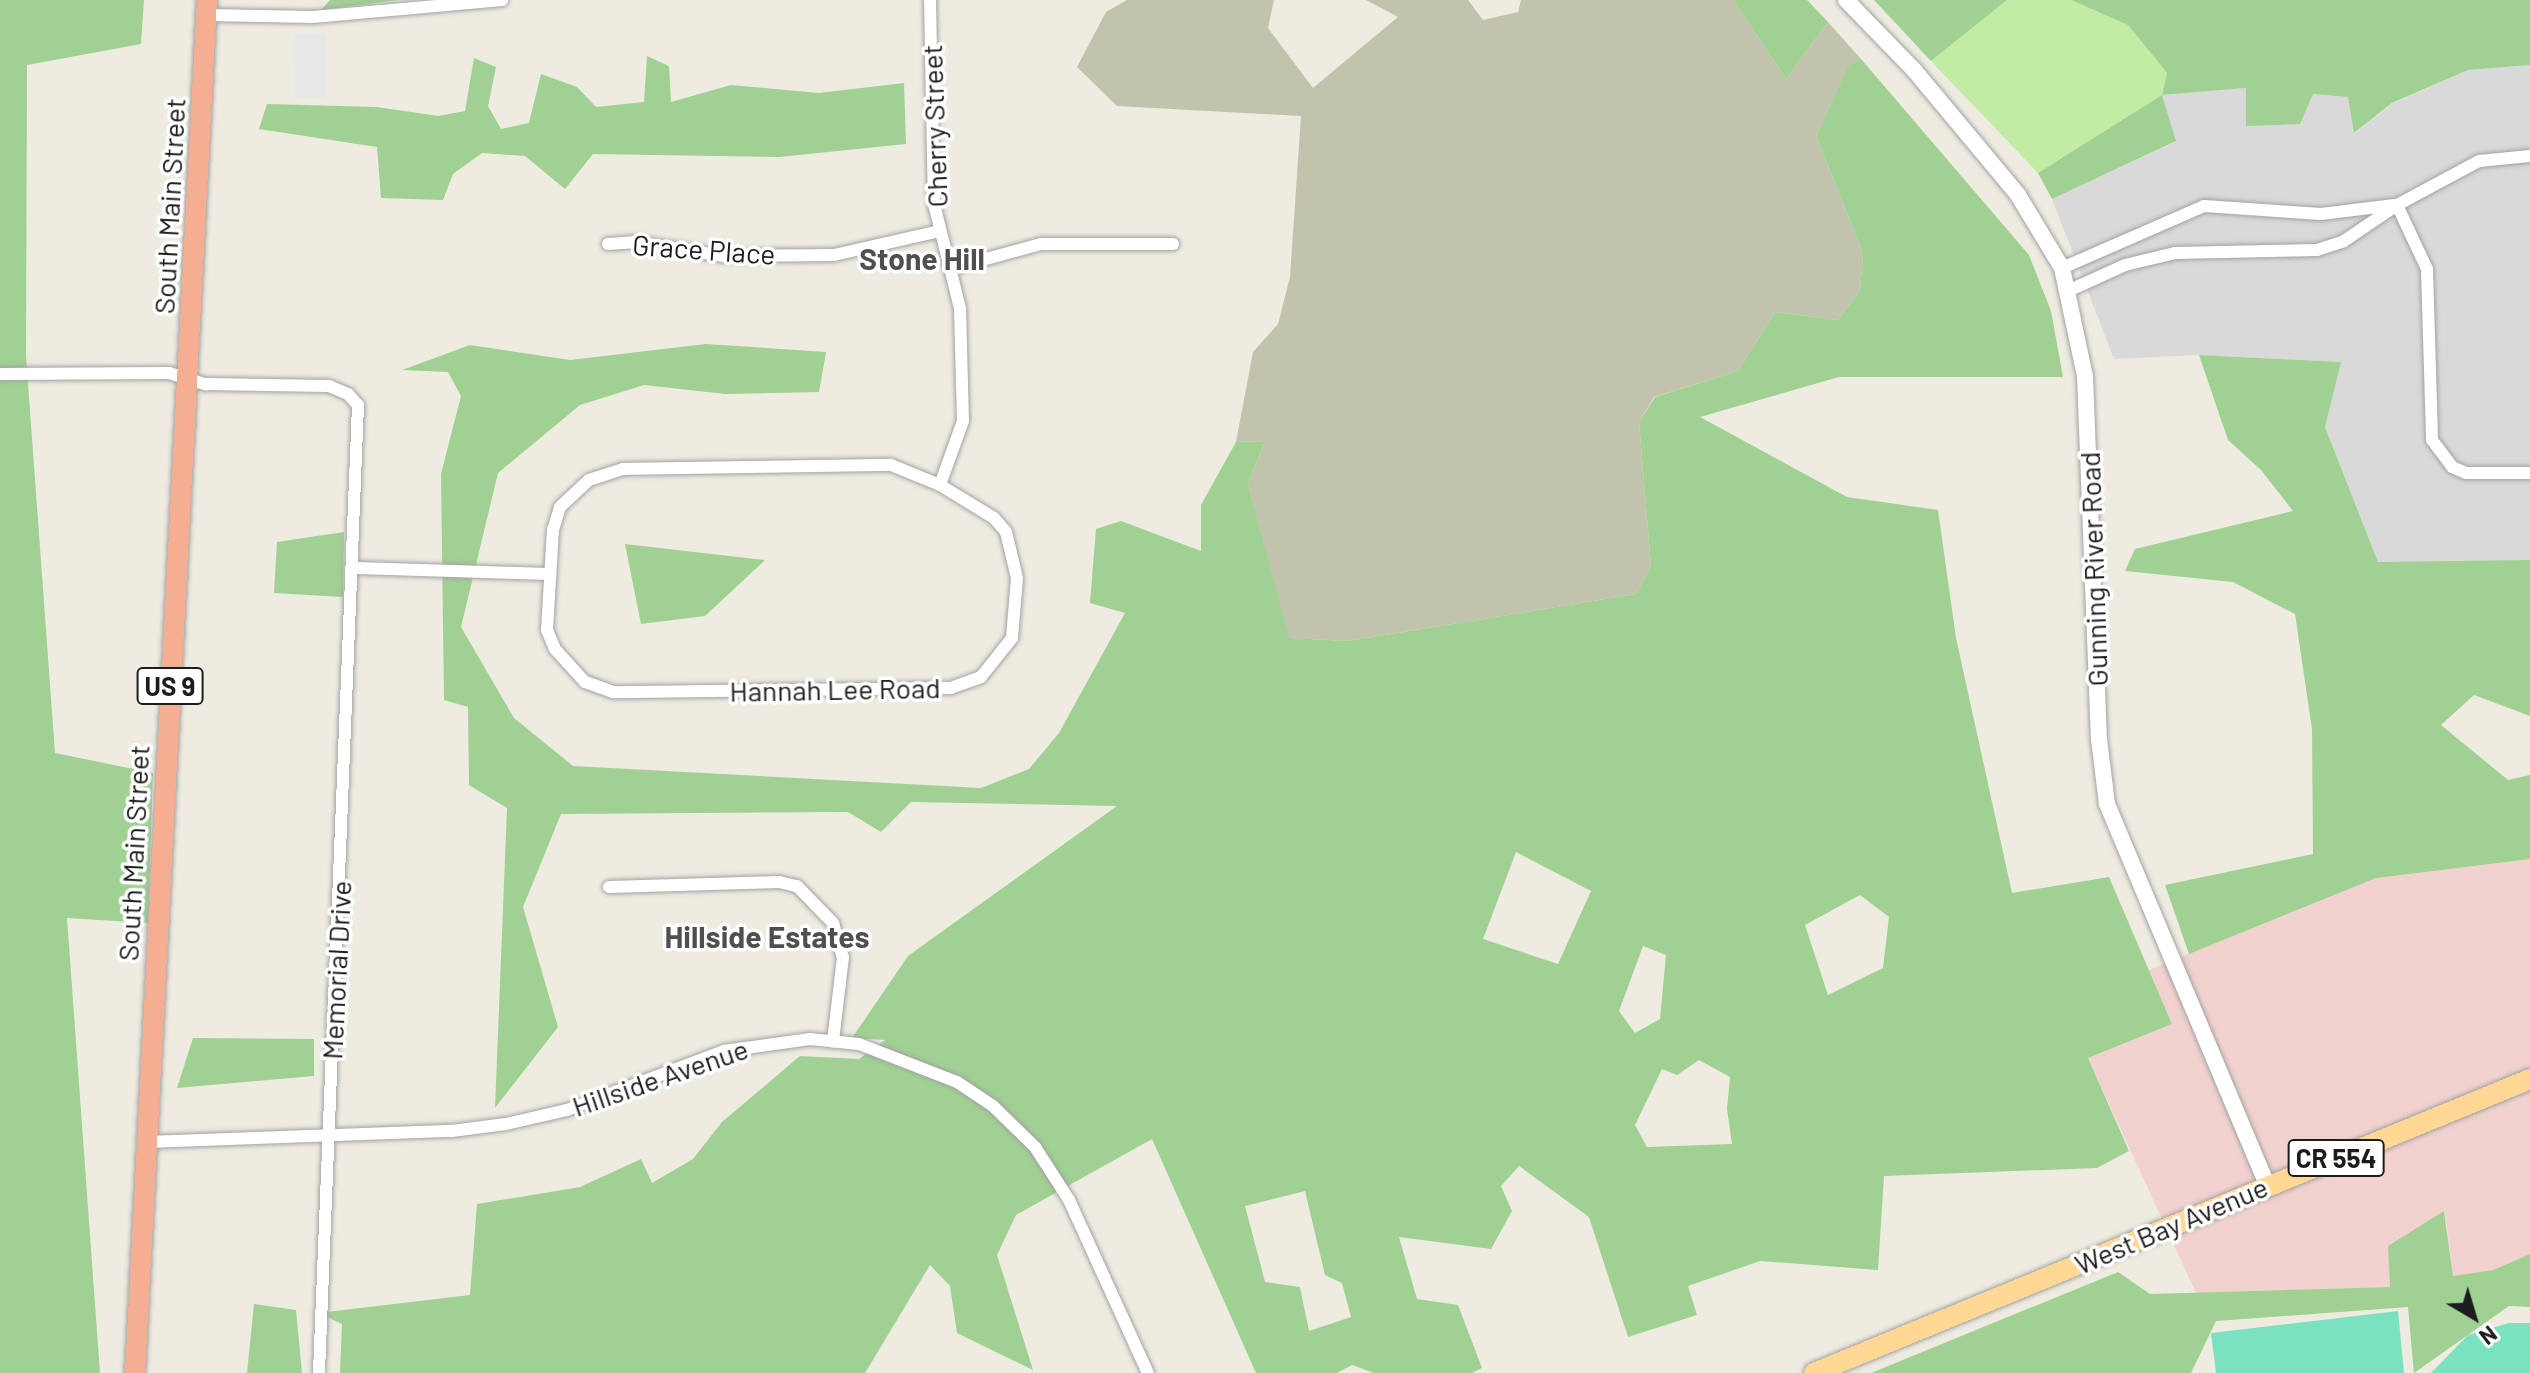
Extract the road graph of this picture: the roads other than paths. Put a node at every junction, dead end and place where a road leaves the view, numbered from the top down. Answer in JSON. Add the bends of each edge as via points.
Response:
{"nodes":[{"id":1,"x":502,"y":0,"type":"edge"},
{"id":2,"x":930,"y":0,"type":"edge"},
{"id":3,"x":1846,"y":0,"type":"edge"},
{"id":4,"x":207,"y":7,"type":"edge"},
{"id":5,"x":2530,"y":156,"type":"edge"},
{"id":6,"x":2397,"y":205,"type":"junction"},
{"id":7,"x":940,"y":231,"type":"junction"},
{"id":8,"x":608,"y":244,"type":"dead end"},
{"id":9,"x":1173,"y":244,"type":"dead end"},
{"id":10,"x":953,"y":268,"type":"junction"},
{"id":11,"x":2062,"y":268,"type":"junction"},
{"id":12,"x":2070,"y":290,"type":"junction"},
{"id":13,"x":0,"y":374,"type":"edge"},
{"id":14,"x":188,"y":376,"type":"junction"},
{"id":15,"x":2530,"y":473,"type":"edge"},
{"id":16,"x":940,"y":485,"type":"junction"},
{"id":17,"x":355,"y":568,"type":"junction"},
{"id":18,"x":550,"y":574,"type":"junction"},
{"id":19,"x":609,"y":887,"type":"dead end"},
{"id":20,"x":833,"y":1041,"type":"junction"},
{"id":21,"x":2530,"y":1079,"type":"edge"},
{"id":22,"x":329,"y":1136,"type":"junction"},
{"id":23,"x":147,"y":1142,"type":"junction"},
{"id":24,"x":2267,"y":1185,"type":"junction"},
{"id":25,"x":135,"y":1373,"type":"edge"},
{"id":26,"x":319,"y":1373,"type":"edge"},
{"id":27,"x":1148,"y":1373,"type":"edge"},
{"id":28,"x":1814,"y":1373,"type":"edge"}],
"edges":[{"from":1,"to":4,"type":"street","via":[[313,17]]},
{"from":2,"to":7,"type":"street","name":"Cherry Street","via":[[933,187]]},
{"from":3,"to":11,"type":"street","name":"Gunning River Road","via":[[1914,70],[2018,195]]},
{"from":4,"to":14,"type":"highway","name":"South Main Street","number":"US 9"},
{"from":5,"to":6,"type":"street","via":[[2479,161]]},
{"from":6,"to":11,"type":"street","via":[[2321,214],[2204,206]]},
{"from":6,"to":12,"type":"street","via":[[2344,241],[2317,250],[2175,253],[2125,265]]},
{"from":6,"to":15,"type":"street","via":[[2427,269],[2432,440],[2452,467],[2466,473]]},
{"from":7,"to":8,"type":"street","name":"Grace Place","via":[[834,255],[723,256],[634,242]]},
{"from":7,"to":10,"type":"street","name":"Cherry Street"},
{"from":9,"to":10,"type":"street","via":[[1041,244]]},
{"from":10,"to":16,"type":"street","name":"Cherry Street","via":[[959,288],[963,421]]},
{"from":11,"to":12,"type":"street","name":"Gunning River Road"},
{"from":12,"to":24,"type":"street","name":"Gunning River Road","via":[[2085,376],[2099,739],[2107,804]]},
{"from":13,"to":14,"type":"street"},
{"from":14,"to":17,"type":"street","name":"Memorial Drive","via":[[206,384],[329,386],[358,405],[362,423]]},
{"from":14,"to":23,"type":"highway","name":"South Main Street","number":"US 9"},
{"from":16,"to":18,"type":"street","name":"Hannah Lee Road","via":[[891,465],[603,473],[560,507]]},
{"from":16,"to":18,"type":"street","name":"Hannah Lee Road","via":[[994,518],[1006,532],[1017,578],[1012,638],[999,660],[981,677],[951,688],[613,692],[573,673],[555,649],[547,630]]},
{"from":17,"to":18,"type":"street"},
{"from":17,"to":22,"type":"street","name":"Memorial Drive"},
{"from":19,"to":20,"type":"street","via":[[779,882],[797,886],[833,923],[843,957]]},
{"from":20,"to":22,"type":"street","name":"Hillside Avenue","via":[[768,1041],[724,1051],[567,1110],[506,1124]]},
{"from":20,"to":27,"type":"street","name":"Hillside Avenue","via":[[935,1071],[1015,1124],[1069,1200]]},
{"from":21,"to":24,"type":"main road","name":"West Bay Avenue","number":"CR 554"},
{"from":22,"to":23,"type":"street","name":"Hillside Avenue"},
{"from":22,"to":26,"type":"street","name":"Memorial Drive"},
{"from":23,"to":25,"type":"highway","name":"South Main Street","number":"US 9"},
{"from":24,"to":28,"type":"main road","name":"West Bay Avenue","number":"CR 554"}]}
